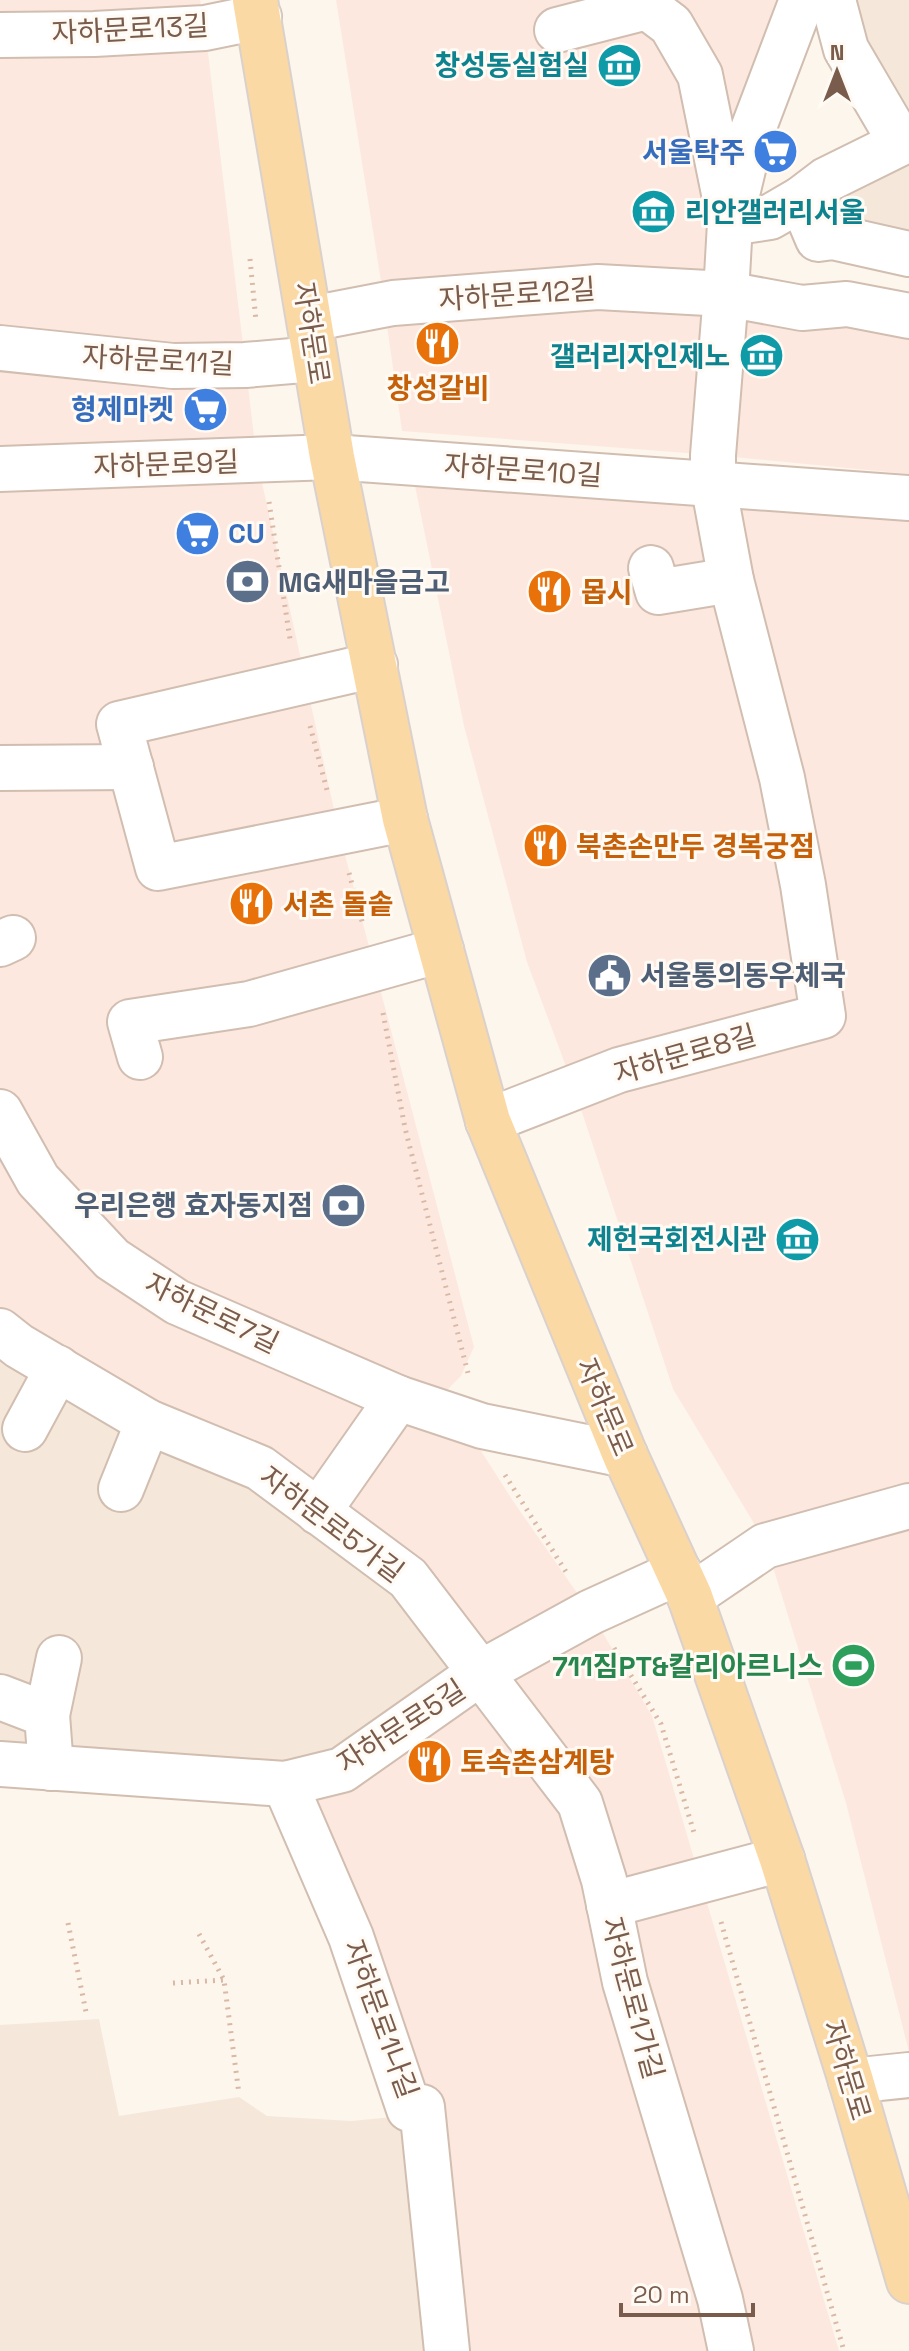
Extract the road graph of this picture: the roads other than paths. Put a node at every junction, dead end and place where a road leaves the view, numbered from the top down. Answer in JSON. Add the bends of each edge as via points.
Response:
{"nodes":[{"id":1,"x":802,"y":0,"type":"edge"},
{"id":2,"x":833,"y":0,"type":"edge"},
{"id":3,"x":646,"y":4,"type":"edge"},
{"id":4,"x":257,"y":9,"type":"edge"},
{"id":5,"x":557,"y":30,"type":"dead end"},
{"id":6,"x":0,"y":35,"type":"edge"},
{"id":7,"x":801,"y":199,"type":"junction"},
{"id":8,"x":730,"y":223,"type":"junction"},
{"id":9,"x":909,"y":254,"type":"edge"},
{"id":10,"x":726,"y":294,"type":"junction"},
{"id":11,"x":909,"y":316,"type":"edge"},
{"id":12,"x":313,"y":339,"type":"junction"},
{"id":13,"x":0,"y":348,"type":"edge"},
{"id":14,"x":332,"y":457,"type":"junction"},
{"id":15,"x":0,"y":469,"type":"edge"},
{"id":16,"x":713,"y":483,"type":"junction"},
{"id":17,"x":909,"y":498,"type":"edge"},
{"id":18,"x":651,"y":568,"type":"dead end"},
{"id":19,"x":731,"y":580,"type":"junction"},
{"id":20,"x":375,"y":665,"type":"junction"},
{"id":21,"x":131,"y":767,"type":"junction"},
{"id":22,"x":0,"y":768,"type":"edge"},
{"id":23,"x":405,"y":819,"type":"junction"},
{"id":24,"x":441,"y":950,"type":"junction"},
{"id":25,"x":140,"y":1057,"type":"dead end"},
{"id":26,"x":0,"y":1112,"type":"edge"},
{"id":27,"x":488,"y":1121,"type":"junction"},
{"id":28,"x":6,"y":1343,"type":"edge"},
{"id":29,"x":58,"y":1368,"type":"junction"},
{"id":30,"x":398,"y":1398,"type":"junction"},
{"id":31,"x":148,"y":1422,"type":"junction"},
{"id":32,"x":25,"y":1429,"type":"dead end"},
{"id":33,"x":625,"y":1455,"type":"junction"},
{"id":34,"x":121,"y":1489,"type":"dead end"},
{"id":35,"x":909,"y":1506,"type":"edge"},
{"id":36,"x":318,"y":1512,"type":"junction"},
{"id":37,"x":684,"y":1584,"type":"junction"},
{"id":38,"x":59,"y":1658,"type":"dead end"},
{"id":39,"x":480,"y":1673,"type":"junction"},
{"id":40,"x":0,"y":1697,"type":"edge"},
{"id":41,"x":47,"y":1715,"type":"junction"},
{"id":42,"x":0,"y":1764,"type":"edge"},
{"id":43,"x":51,"y":1768,"type":"junction"},
{"id":44,"x":285,"y":1784,"type":"junction"},
{"id":45,"x":782,"y":1859,"type":"junction"},
{"id":46,"x":609,"y":1905,"type":"junction"},
{"id":47,"x":909,"y":2075,"type":"edge"},
{"id":48,"x":851,"y":2081,"type":"junction"},
{"id":49,"x":909,"y":2281,"type":"edge"},
{"id":50,"x":447,"y":2351,"type":"edge"},
{"id":51,"x":731,"y":2351,"type":"edge"}],
"edges":[{"from":1,"to":8,"type":"street","via":[[752,132]]},
{"from":2,"to":7,"type":"street","via":[[846,49],[901,143],[826,180]]},
{"from":3,"to":5,"type":"street"},
{"from":3,"to":8,"type":"street","via":[[671,25],[700,75]]},
{"from":4,"to":6,"type":"street","name":"자하문로13길","via":[[205,28]]},
{"from":4,"to":12,"type":"main road","name":"자하문로"},
{"from":7,"to":8,"type":"street","via":[[770,217]]},
{"from":7,"to":9,"type":"street","via":[[818,239],[833,237]]},
{"from":8,"to":10,"type":"street"},
{"from":10,"to":11,"type":"street","name":"자하문로12길","via":[[802,308],[847,304]]},
{"from":10,"to":12,"type":"street","name":"자하문로12길","via":[[598,287],[393,303]]},
{"from":10,"to":16,"type":"street"},
{"from":12,"to":13,"type":"street","name":"자하문로11길","via":[[255,364],[173,366]]},
{"from":12,"to":14,"type":"main road","name":"자하문로"},
{"from":14,"to":15,"type":"street","name":"자하문로9길"},
{"from":14,"to":16,"type":"street","name":"자하문로10길"},
{"from":14,"to":20,"type":"main road","name":"자하문로"},
{"from":16,"to":17,"type":"street","name":"자하문로10길"},
{"from":16,"to":19,"type":"street"},
{"from":18,"to":19,"type":"street","via":[[658,592]]},
{"from":19,"to":27,"type":"street","name":"자하문로8길","via":[[782,778],[823,1016],[619,1070]]},
{"from":20,"to":21,"type":"street","via":[[119,724]]},
{"from":20,"to":23,"type":"main road","name":"자하문로"},
{"from":21,"to":22,"type":"street"},
{"from":21,"to":23,"type":"street","via":[[158,868]]},
{"from":23,"to":24,"type":"main road","name":"자하문로"},
{"from":24,"to":25,"type":"street","via":[[249,1004],[130,1022]]},
{"from":24,"to":27,"type":"main road","name":"자하문로"},
{"from":26,"to":30,"type":"street","name":"자하문로7길","via":[[38,1180],[112,1259],[177,1302]]},
{"from":27,"to":33,"type":"main road","name":"자하문로"},
{"from":28,"to":29,"type":"street","name":"자하문로5가길"},
{"from":29,"to":31,"type":"street","name":"자하문로5가길"},
{"from":29,"to":32,"type":"street"},
{"from":30,"to":33,"type":"street","name":"자하문로7길","via":[[482,1426]]},
{"from":30,"to":36,"type":"street"},
{"from":31,"to":34,"type":"street"},
{"from":31,"to":36,"type":"street","name":"자하문로5가길","via":[[260,1468]]},
{"from":33,"to":37,"type":"main road","name":"자하문로"},
{"from":35,"to":37,"type":"street","name":"자하문로5길","via":[[765,1546]]},
{"from":36,"to":39,"type":"street","name":"자하문로5가길","via":[[408,1578]]},
{"from":37,"to":39,"type":"street","name":"자하문로5길","via":[[591,1612]]},
{"from":37,"to":45,"type":"main road","name":"자하문로"},
{"from":38,"to":41,"type":"street"},
{"from":39,"to":44,"type":"street","name":"자하문로5길","via":[[342,1770]]},
{"from":39,"to":46,"type":"street","name":"자하문로1가길","via":[[580,1803]]},
{"from":40,"to":41,"type":"street"},
{"from":41,"to":43,"type":"street"},
{"from":42,"to":43,"type":"street","name":"자하문로5길"},
{"from":43,"to":44,"type":"street","name":"자하문로5길"},
{"from":44,"to":50,"type":"street","name":"자하문로1나길","via":[[351,1937],[409,2109],[422,2107]]},
{"from":45,"to":46,"type":"street"},
{"from":45,"to":48,"type":"main road","name":"자하문로"},
{"from":46,"to":51,"type":"street","name":"자하문로1가길","via":[[625,1982]]},
{"from":47,"to":48,"type":"street"},
{"from":48,"to":49,"type":"main road","name":"자하문로"}]}
